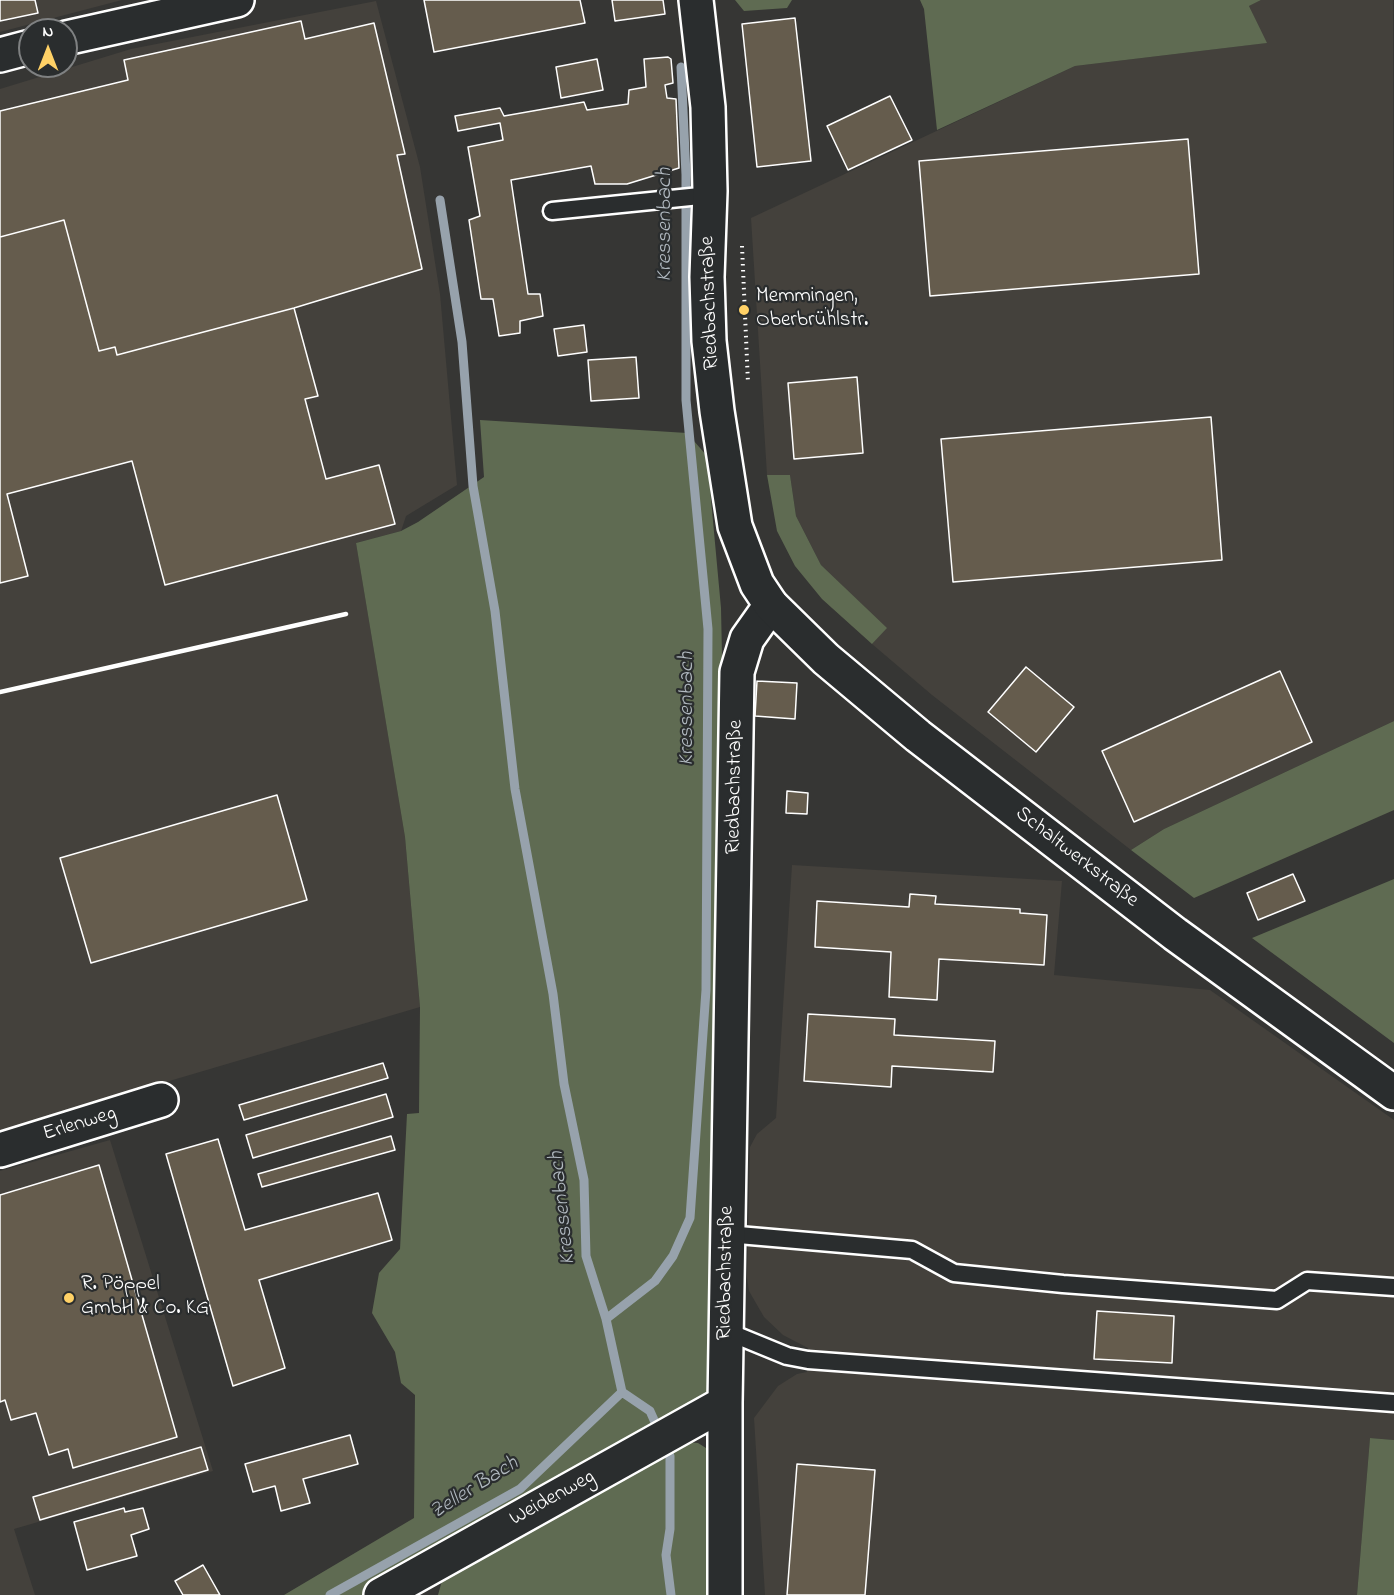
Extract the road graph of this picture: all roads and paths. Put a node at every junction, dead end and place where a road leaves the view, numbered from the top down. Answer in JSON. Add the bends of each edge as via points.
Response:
{"nodes":[{"id":1,"x":237,"y":0,"type":"edge"},
{"id":2,"x":696,"y":0,"type":"edge"},
{"id":3,"x":78,"y":35,"type":"edge"},
{"id":4,"x":18,"y":50,"type":"edge"},
{"id":5,"x":0,"y":55,"type":"edge"},
{"id":6,"x":704,"y":196,"type":"junction"},
{"id":7,"x":552,"y":211,"type":"dead end"},
{"id":8,"x":741,"y":237,"type":"dead end"},
{"id":9,"x":748,"y":391,"type":"dead end"},
{"id":10,"x":771,"y":605,"type":"junction"},
{"id":11,"x":1394,"y":1093,"type":"edge"},
{"id":12,"x":161,"y":1100,"type":"dead end"},
{"id":13,"x":0,"y":1150,"type":"edge"},
{"id":14,"x":727,"y":1234,"type":"junction"},
{"id":15,"x":1394,"y":1287,"type":"edge"},
{"id":16,"x":726,"y":1331,"type":"junction"},
{"id":17,"x":725,"y":1403,"type":"junction"},
{"id":18,"x":1394,"y":1403,"type":"edge"},
{"id":19,"x":440,"y":1562,"type":"junction"},
{"id":20,"x":381,"y":1595,"type":"edge"},
{"id":21,"x":432,"y":1595,"type":"edge"},
{"id":22,"x":725,"y":1595,"type":"edge"}],
"edges":[{"from":1,"to":3,"type":"street"},
{"from":2,"to":6,"type":"street","name":"Riedbachstraße","via":[[708,107]]},
{"from":4,"to":5,"type":"street"},
{"from":6,"to":7,"type":"lane"},
{"from":6,"to":10,"type":"street","name":"Riedbachstraße","via":[[708,320],[735,526],[750,568]]},
{"from":8,"to":9,"type":"path"},
{"from":10,"to":11,"type":"street","name":"Schaltwerkstraße","via":[[826,659],[918,735],[1175,934]]},
{"from":10,"to":14,"type":"street","name":"Riedbachstraße","via":[[747,639],[737,672]]},
{"from":12,"to":13,"type":"street","name":"Erlenweg"},
{"from":14,"to":15,"type":"lane","via":[[912,1250],[954,1273],[1063,1284],[1276,1300],[1307,1281]]},
{"from":14,"to":16,"type":"street","name":"Riedbachstraße"},
{"from":16,"to":17,"type":"street","name":"Riedbachstraße"},
{"from":16,"to":18,"type":"lane","via":[[787,1356],[808,1360]]},
{"from":17,"to":19,"type":"street","name":"Weidenweg"},
{"from":17,"to":22,"type":"street","name":"Riedbachstraße"},
{"from":19,"to":20,"type":"street","name":"Weidenweg"},
{"from":19,"to":21,"type":"street"}]}
